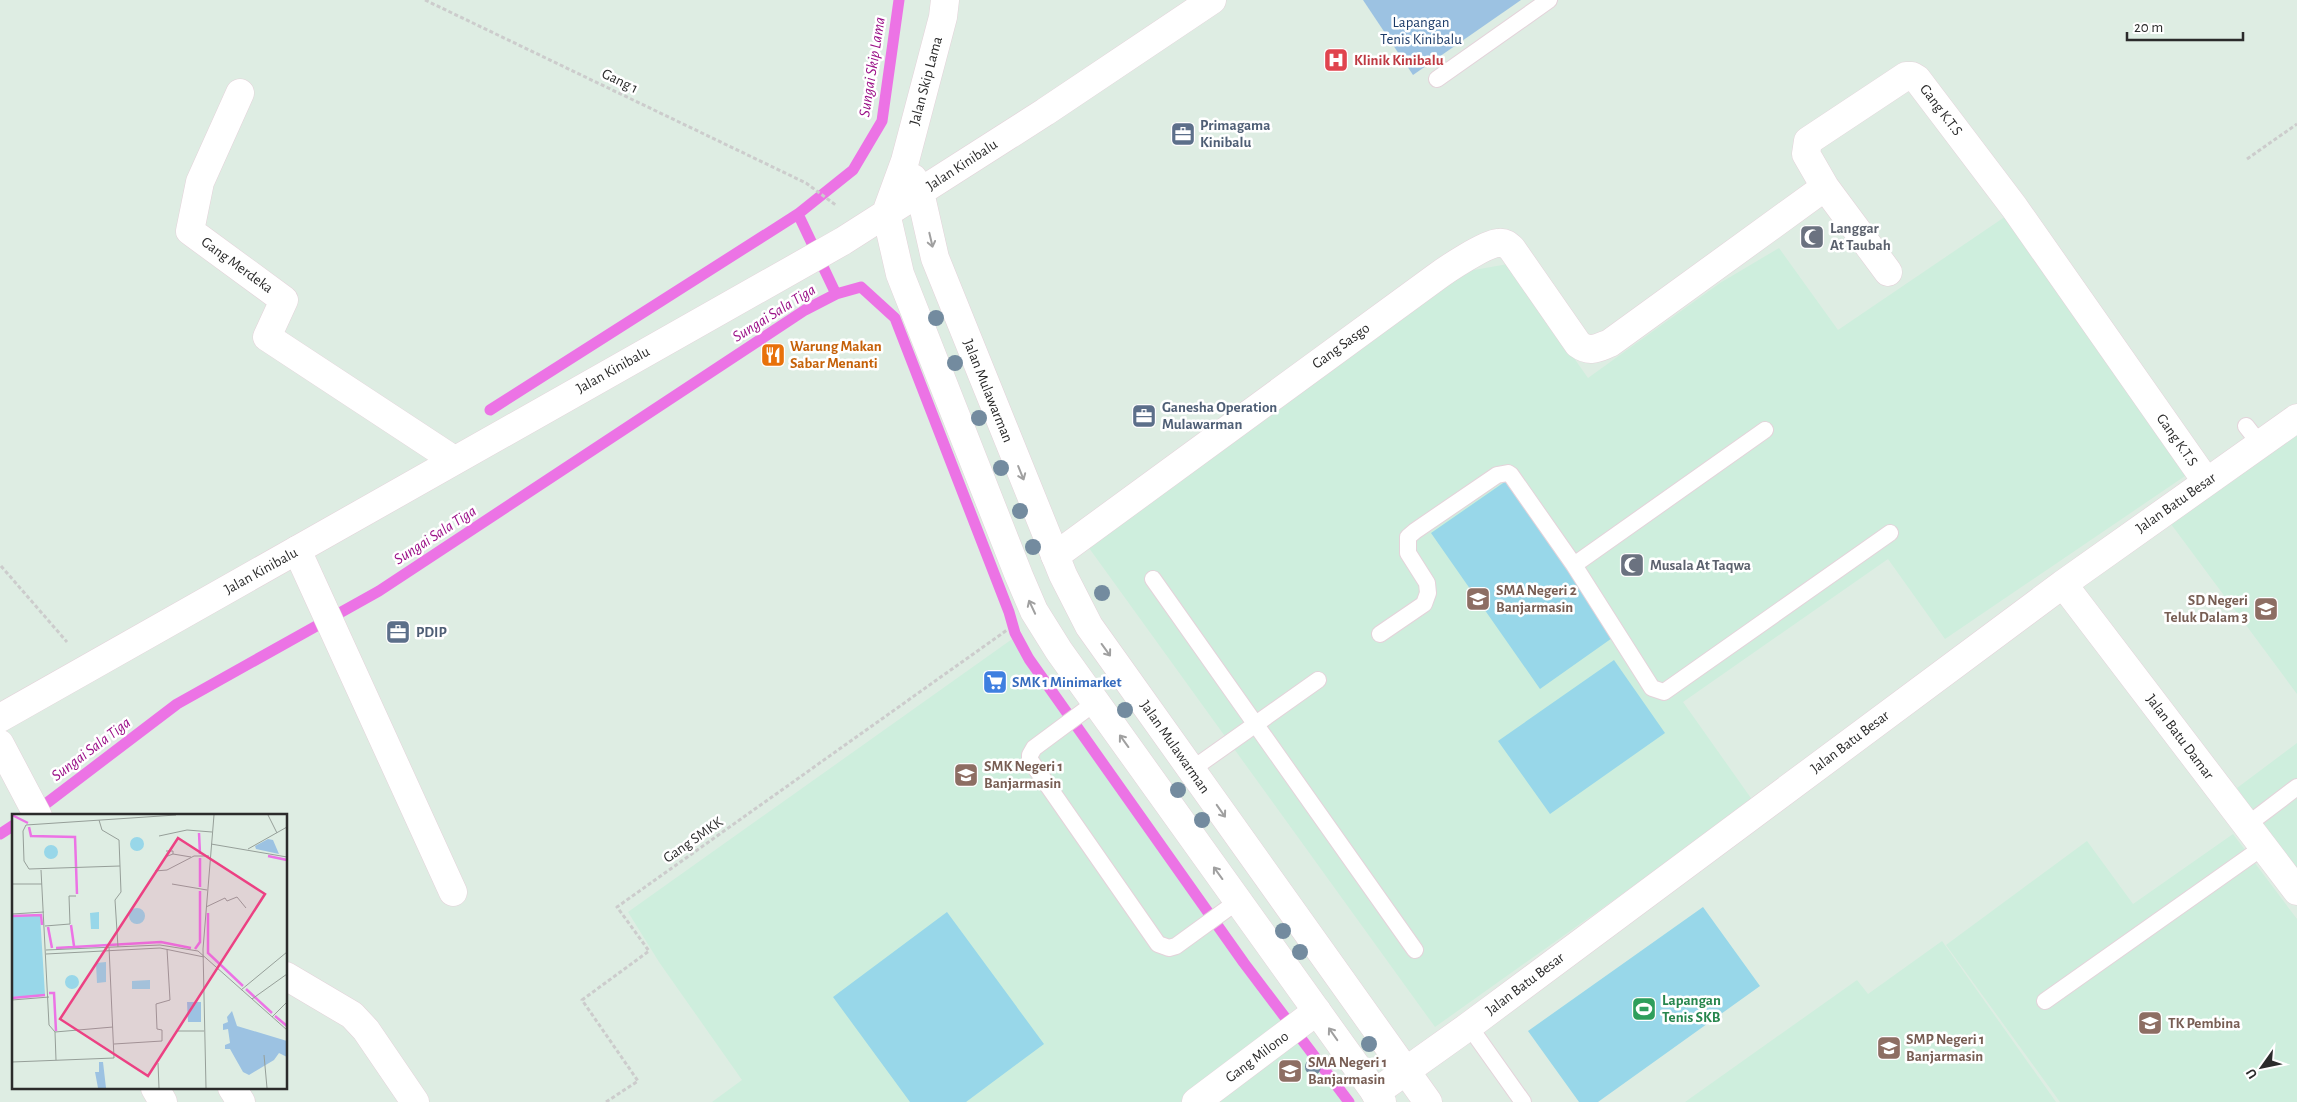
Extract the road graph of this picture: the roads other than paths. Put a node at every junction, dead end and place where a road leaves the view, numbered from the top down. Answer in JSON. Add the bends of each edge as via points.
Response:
{"nodes":[{"id":1,"x":945,"y":0,"type":"edge"},
{"id":2,"x":1212,"y":0,"type":"edge"},
{"id":3,"x":1549,"y":0,"type":"edge"},
{"id":4,"x":1437,"y":79,"type":"dead end"},
{"id":5,"x":240,"y":94,"type":"dead end"},
{"id":6,"x":905,"y":161,"type":"junction"},
{"id":7,"x":1825,"y":187,"type":"junction"},
{"id":8,"x":920,"y":192,"type":"junction"},
{"id":9,"x":886,"y":213,"type":"junction"},
{"id":10,"x":1888,"y":272,"type":"dead end"},
{"id":11,"x":2297,"y":418,"type":"edge"},
{"id":12,"x":1765,"y":430,"type":"dead end"},
{"id":13,"x":454,"y":460,"type":"junction"},
{"id":14,"x":2206,"y":481,"type":"junction"},
{"id":15,"x":1890,"y":533,"type":"dead end"},
{"id":16,"x":297,"y":550,"type":"junction"},
{"id":17,"x":1055,"y":556,"type":"junction"},
{"id":18,"x":1574,"y":565,"type":"junction"},
{"id":19,"x":1153,"y":579,"type":"dead end"},
{"id":20,"x":2062,"y":584,"type":"junction"},
{"id":21,"x":1088,"y":626,"type":"junction"},
{"id":22,"x":1380,"y":634,"type":"dead end"},
{"id":23,"x":1056,"y":647,"type":"junction"},
{"id":24,"x":1318,"y":680,"type":"dead end"},
{"id":25,"x":1088,"y":708,"type":"junction"},
{"id":26,"x":0,"y":718,"type":"edge"},
{"id":27,"x":1255,"y":723,"type":"junction"},
{"id":28,"x":0,"y":744,"type":"edge"},
{"id":29,"x":1192,"y":770,"type":"junction"},
{"id":30,"x":2297,"y":788,"type":"edge"},
{"id":31,"x":37,"y":814,"type":"edge"},
{"id":32,"x":2247,"y":825,"type":"junction"},
{"id":33,"x":2264,"y":847,"type":"junction"},
{"id":34,"x":2297,"y":891,"type":"edge"},
{"id":35,"x":453,"y":892,"type":"dead end"},
{"id":36,"x":1230,"y":907,"type":"junction"},
{"id":37,"x":1415,"y":950,"type":"dead end"},
{"id":38,"x":288,"y":977,"type":"edge"},
{"id":39,"x":2045,"y":1001,"type":"dead end"},
{"id":40,"x":1318,"y":1011,"type":"junction"},
{"id":41,"x":1469,"y":1026,"type":"junction"},
{"id":42,"x":1406,"y":1071,"type":"junction"},
{"id":43,"x":156,"y":1090,"type":"edge"},
{"id":44,"x":233,"y":1090,"type":"edge"},
{"id":45,"x":1378,"y":1098,"type":"edge"},
{"id":46,"x":163,"y":1102,"type":"edge"},
{"id":47,"x":241,"y":1102,"type":"edge"},
{"id":48,"x":415,"y":1102,"type":"edge"},
{"id":49,"x":1196,"y":1102,"type":"edge"},
{"id":50,"x":1428,"y":1102,"type":"edge"},
{"id":51,"x":1523,"y":1102,"type":"edge"}],
"edges":[{"from":1,"to":6,"type":"street","name":"Jalan Skip Lama"},
{"from":2,"to":8,"type":"street","name":"Jalan Kinibalu"},
{"from":3,"to":4,"type":"lane"},
{"from":5,"to":13,"type":"street","name":"Gang Merdeka","via":[[200,182],[190,231],[284,300],[266,337]]},
{"from":6,"to":8,"type":"street"},
{"from":6,"to":9,"type":"street","name":"Jalan Skip Lama"},
{"from":7,"to":10,"type":"street"},
{"from":7,"to":14,"type":"street","name":"Gang K.T.S","via":[[1806,154],[1808,141],[1900,79],[1912,76],[1917,79],[2014,207]]},
{"from":7,"to":17,"type":"street","name":"Gang Sasgo","via":[[1610,343],[1592,350],[1578,344],[1512,249],[1506,244],[1496,243],[1435,278]]},
{"from":8,"to":9,"type":"street","name":"Jalan Kinibalu"},
{"from":8,"to":17,"type":"street","name":"Jalan Mulawarman","one_way":true,"via":[[935,258]]},
{"from":9,"to":13,"type":"street","name":"Jalan Kinibalu","via":[[834,246]]},
{"from":23,"to":9,"type":"street","one_way":true,"via":[[1034,611],[1019,576],[900,274]]},
{"from":11,"to":14,"type":"street","name":"Jalan Batu Besar","via":[[2253,435]]},
{"from":12,"to":18,"type":"lane"},
{"from":13,"to":16,"type":"street","name":"Jalan Kinibalu"},
{"from":14,"to":20,"type":"street","name":"Jalan Batu Besar"},
{"from":15,"to":18,"type":"lane","via":[[1664,692],[1652,688]]},
{"from":16,"to":26,"type":"street","name":"Jalan Kinibalu"},
{"from":16,"to":35,"type":"street"},
{"from":17,"to":21,"type":"street","name":"Jalan Mulawarman"},
{"from":18,"to":22,"type":"lane","via":[[1512,475],[1502,473],[1408,537],[1408,553],[1427,583],[1428,593],[1424,604]]},
{"from":19,"to":27,"type":"lane"},
{"from":20,"to":32,"type":"street","name":"Jalan Batu Damar"},
{"from":20,"to":41,"type":"street","name":"Jalan Batu Besar"},
{"from":21,"to":23,"type":"street"},
{"from":21,"to":29,"type":"street","name":"Jalan Mulawarman","one_way":true},
{"from":23,"to":25,"type":"street"},
{"from":24,"to":27,"type":"lane"},
{"from":36,"to":25,"type":"street","one_way":true},
{"from":25,"to":36,"type":"lane","via":[[1034,748],[1030,760],[1158,944],[1169,948],[1176,946]]},
{"from":27,"to":29,"type":"lane"},
{"from":27,"to":37,"type":"lane"},
{"from":28,"to":31,"type":"street"},
{"from":29,"to":42,"type":"street","name":"Jalan Mulawarman","one_way":true},
{"from":30,"to":32,"type":"lane"},
{"from":32,"to":33,"type":"street","name":"Jalan Batu Damar"},
{"from":33,"to":34,"type":"street","name":"Jalan Batu Damar"},
{"from":33,"to":39,"type":"lane"},
{"from":36,"to":40,"type":"street"},
{"from":38,"to":48,"type":"street","via":[[352,1015],[366,1030]]},
{"from":45,"to":40,"type":"street","one_way":true},
{"from":40,"to":49,"type":"street","name":"Gang Milono"},
{"from":41,"to":42,"type":"street","name":"Jalan Batu Besar"},
{"from":41,"to":51,"type":"lane"},
{"from":42,"to":45,"type":"street","name":"Jalan Batu Besar"},
{"from":42,"to":50,"type":"street","name":"Jalan Mulawarman"},
{"from":43,"to":46,"type":"street"},
{"from":44,"to":47,"type":"street"}]}
